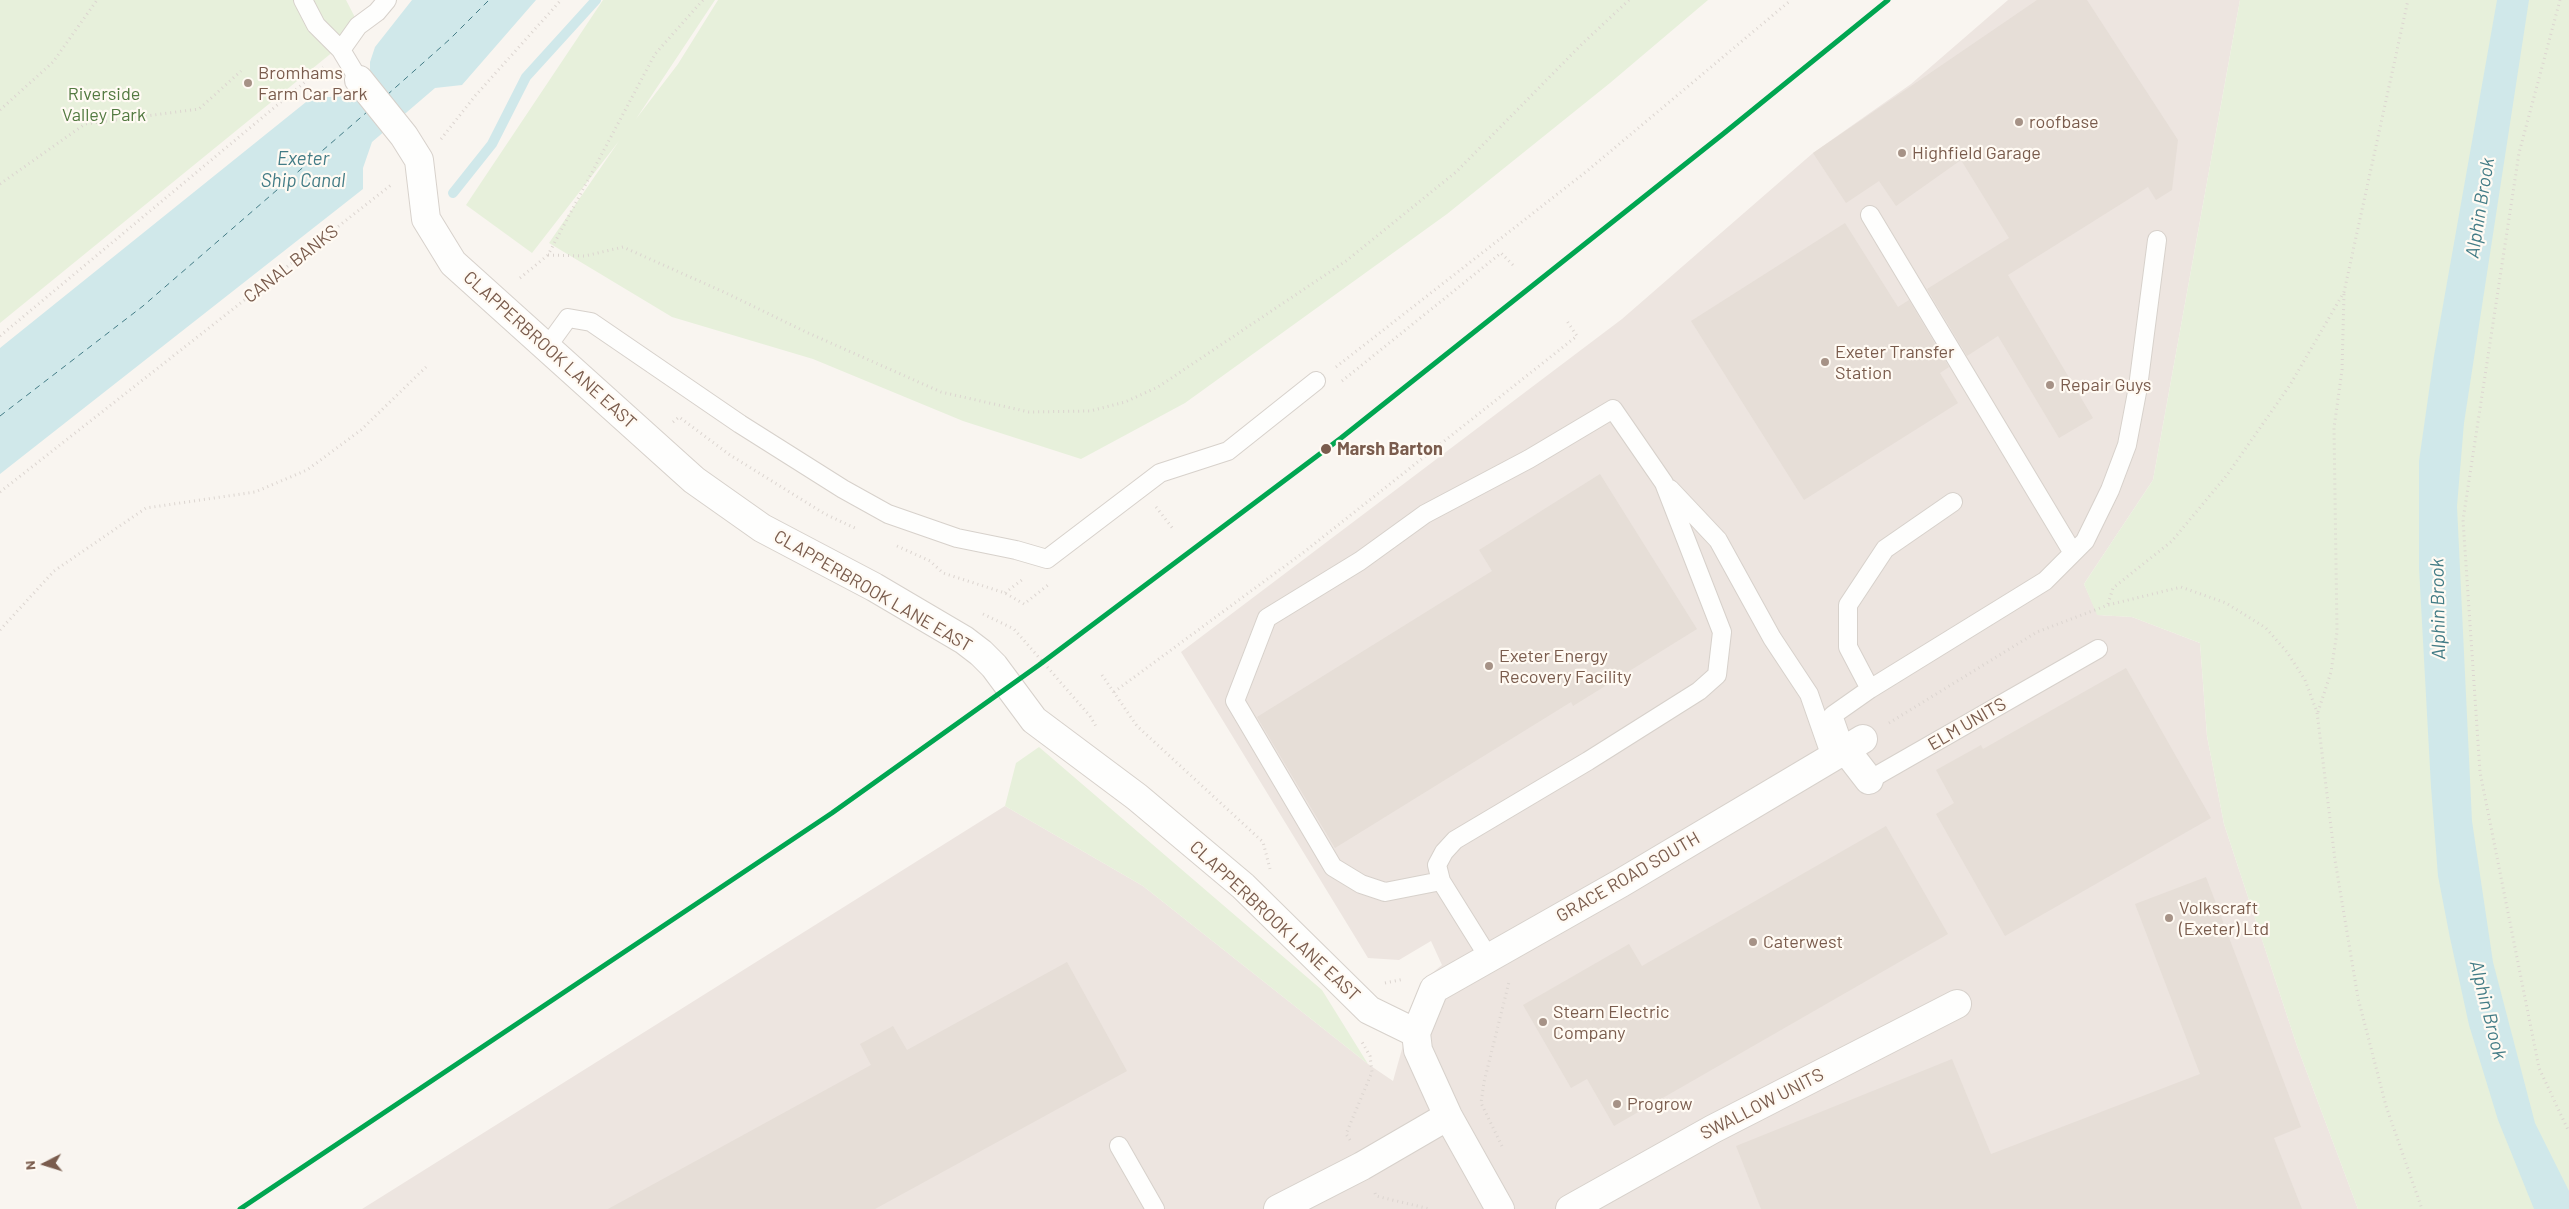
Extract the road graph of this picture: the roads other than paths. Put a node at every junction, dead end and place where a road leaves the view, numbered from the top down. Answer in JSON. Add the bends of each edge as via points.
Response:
{"nodes":[{"id":1,"x":303,"y":0,"type":"edge"},
{"id":2,"x":387,"y":0,"type":"edge"},
{"id":3,"x":341,"y":50,"type":"junction"},
{"id":4,"x":359,"y":80,"type":"joint"},
{"id":5,"x":1870,"y":215,"type":"dead end"},
{"id":6,"x":2157,"y":240,"type":"dead end"},
{"id":7,"x":546,"y":347,"type":"junction"},
{"id":8,"x":1316,"y":381,"type":"road end"},
{"id":9,"x":1664,"y":483,"type":"junction"},
{"id":10,"x":1953,"y":502,"type":"dead end"},
{"id":11,"x":2073,"y":553,"type":"junction"},
{"id":12,"x":2098,"y":649,"type":"dead end"},
{"id":13,"x":1870,"y":689,"type":"junction"},
{"id":14,"x":1846,"y":749,"type":"junction"},
{"id":15,"x":1869,"y":780,"type":"joint"},
{"id":16,"x":1441,"y":881,"type":"junction"},
{"id":17,"x":1489,"y":958,"type":"junction"},
{"id":18,"x":1957,"y":1004,"type":"dead end"},
{"id":19,"x":1416,"y":1033,"type":"junction"},
{"id":20,"x":1448,"y":1116,"type":"junction"},
{"id":21,"x":1120,"y":1146,"type":"dead end"},
{"id":22,"x":1155,"y":1209,"type":"edge"},
{"id":23,"x":1278,"y":1209,"type":"edge"},
{"id":24,"x":1500,"y":1209,"type":"edge"},
{"id":25,"x":1570,"y":1209,"type":"edge"}],
"edges":[{"from":1,"to":3,"type":"lane","via":[[316,25]]},
{"from":2,"to":3,"type":"lane","via":[[358,26]]},
{"from":3,"to":4,"type":"lane"},
{"from":4,"to":7,"type":"street","name":"CLAPPERBROOK LANE EAST","via":[[419,160],[426,219],[448,257]]},
{"from":5,"to":11,"type":"lane"},
{"from":6,"to":11,"type":"lane","via":[[2138,388],[2127,444],[2110,490],[2085,541]]},
{"from":7,"to":8,"type":"lane","via":[[568,318],[591,322],[740,424],[843,490],[888,514],[957,538],[1047,559],[1160,473],[1228,451]]},
{"from":7,"to":19,"type":"street","name":"CLAPPERBROOK LANE EAST","via":[[694,480],[762,528],[874,587],[964,640],[994,666],[1034,720],[1137,797],[1243,886],[1369,1010]]},
{"from":9,"to":14,"type":"lane","via":[[1718,540],[1772,638]]},
{"from":9,"to":16,"type":"lane","via":[[1722,632],[1717,675],[1683,701],[1455,840],[1437,865]]},
{"from":9,"to":16,"type":"lane","via":[[1613,409],[1529,459],[1425,514],[1360,561],[1267,618],[1235,701],[1333,867],[1361,884],[1385,892]]},
{"from":10,"to":13,"type":"lane","via":[[1885,549],[1848,605],[1848,647]]},
{"from":11,"to":13,"type":"lane","via":[[2045,581]]},
{"from":12,"to":15,"type":"lane","name":"ELM UNITS"},
{"from":13,"to":14,"type":"lane","via":[[1833,716]]},
{"from":14,"to":15,"type":"street","name":"ELM UNITS"},
{"from":14,"to":17,"type":"street","name":"GRACE ROAD SOUTH"},
{"from":16,"to":17,"type":"lane"},
{"from":17,"to":19,"type":"street","name":"GRACE ROAD SOUTH","via":[[1434,989]]},
{"from":18,"to":25,"type":"street","name":"SWALLOW UNITS","via":[[1713,1129]]},
{"from":19,"to":20,"type":"street","via":[[1418,1050]]},
{"from":20,"to":23,"type":"street","via":[[1362,1166]]},
{"from":20,"to":24,"type":"street"},
{"from":21,"to":22,"type":"lane"}]}
